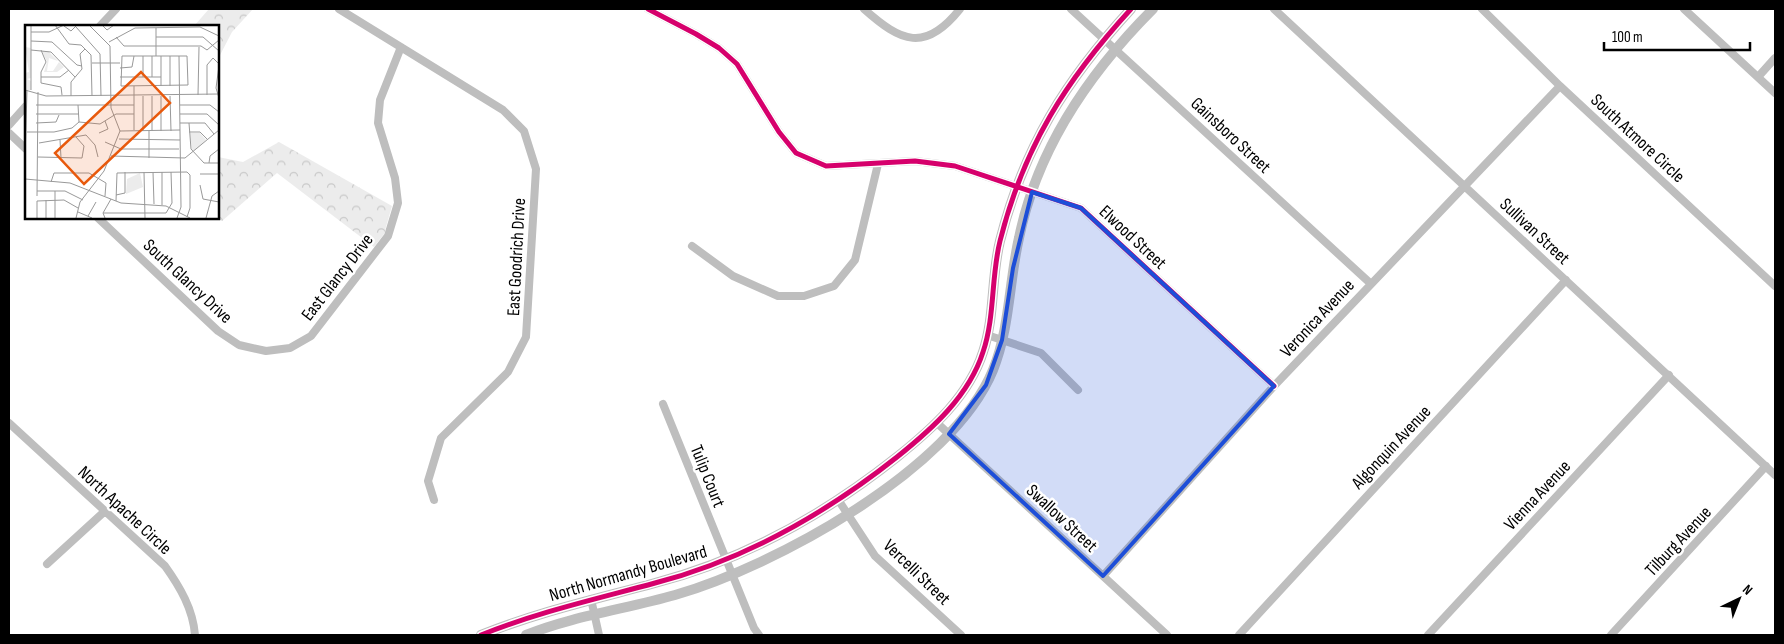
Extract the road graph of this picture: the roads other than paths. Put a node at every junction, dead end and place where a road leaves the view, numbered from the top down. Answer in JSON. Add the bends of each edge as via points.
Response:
{"nodes":[{"id":1,"x":116,"y":9,"type":"edge"},
{"id":2,"x":339,"y":9,"type":"edge"},
{"id":3,"x":648,"y":9,"type":"edge"},
{"id":4,"x":864,"y":9,"type":"edge"},
{"id":5,"x":960,"y":9,"type":"edge"},
{"id":6,"x":1071,"y":9,"type":"edge"},
{"id":7,"x":1131,"y":9,"type":"edge"},
{"id":8,"x":1153,"y":9,"type":"edge"},
{"id":9,"x":1274,"y":9,"type":"edge"},
{"id":10,"x":1482,"y":9,"type":"edge"},
{"id":11,"x":1684,"y":9,"type":"edge"},
{"id":12,"x":101,"y":25,"type":"edge"},
{"id":13,"x":1104,"y":38,"type":"junction"},
{"id":14,"x":401,"y":47,"type":"junction"},
{"id":15,"x":1116,"y":49,"type":"junction"},
{"id":16,"x":1775,"y":58,"type":"edge"},
{"id":17,"x":1758,"y":77,"type":"junction"},
{"id":18,"x":1560,"y":86,"type":"junction"},
{"id":19,"x":1775,"y":93,"type":"edge"},
{"id":20,"x":25,"y":107,"type":"edge"},
{"id":21,"x":9,"y":125,"type":"edge"},
{"id":22,"x":9,"y":133,"type":"edge"},
{"id":23,"x":25,"y":148,"type":"edge"},
{"id":24,"x":878,"y":164,"type":"junction"},
{"id":25,"x":1464,"y":185,"type":"junction"},
{"id":26,"x":1016,"y":187,"type":"junction"},
{"id":27,"x":1032,"y":192,"type":"junction"},
{"id":28,"x":99,"y":219,"type":"edge"},
{"id":29,"x":692,"y":246,"type":"dead end"},
{"id":30,"x":1566,"y":280,"type":"junction"},
{"id":31,"x":1370,"y":283,"type":"junction"},
{"id":32,"x":1775,"y":286,"type":"edge"},
{"id":33,"x":987,"y":336,"type":"junction"},
{"id":34,"x":1002,"y":340,"type":"junction"},
{"id":35,"x":266,"y":351,"type":"joint"},
{"id":36,"x":1669,"y":375,"type":"junction"},
{"id":37,"x":1274,"y":386,"type":"junction"},
{"id":38,"x":1078,"y":390,"type":"dead end"},
{"id":39,"x":663,"y":404,"type":"dead end"},
{"id":40,"x":9,"y":423,"type":"edge"},
{"id":41,"x":937,"y":423,"type":"junction"},
{"id":42,"x":949,"y":434,"type":"junction"},
{"id":43,"x":1766,"y":466,"type":"junction"},
{"id":44,"x":1775,"y":475,"type":"edge"},
{"id":45,"x":434,"y":500,"type":"dead end"},
{"id":46,"x":839,"y":501,"type":"junction"},
{"id":47,"x":104,"y":510,"type":"junction"},
{"id":48,"x":848,"y":514,"type":"junction"},
{"id":49,"x":726,"y":559,"type":"junction"},
{"id":50,"x":47,"y":564,"type":"dead end"},
{"id":51,"x":733,"y":574,"type":"junction"},
{"id":52,"x":1103,"y":576,"type":"junction"},
{"id":53,"x":591,"y":599,"type":"junction"},
{"id":54,"x":593,"y":616,"type":"junction"},
{"id":55,"x":195,"y":635,"type":"edge"},
{"id":56,"x":481,"y":635,"type":"edge"},
{"id":57,"x":526,"y":635,"type":"edge"},
{"id":58,"x":599,"y":635,"type":"edge"},
{"id":59,"x":759,"y":635,"type":"edge"},
{"id":60,"x":961,"y":635,"type":"edge"},
{"id":61,"x":1167,"y":635,"type":"edge"},
{"id":62,"x":1238,"y":635,"type":"edge"},
{"id":63,"x":1428,"y":635,"type":"edge"},
{"id":64,"x":1611,"y":635,"type":"edge"}],
"edges":[{"from":1,"to":12,"type":"street"},
{"from":2,"to":14,"type":"street","name":"East Goodrich Drive"},
{"from":3,"to":24,"type":"street","name":"Elwood Street","via":[[719,48],[737,64],[779,132],[796,153],[826,166]]},
{"from":4,"to":5,"type":"street","via":[[885,28],[907,38],[936,33]]},
{"from":6,"to":13,"type":"street","name":"Gainsboro Street"},
{"from":7,"to":13,"type":"street","name":"North Normandy Boulevard"},
{"from":8,"to":15,"type":"street","name":"North Normandy Boulevard"},
{"from":9,"to":25,"type":"street","name":"Sullivan Street"},
{"from":10,"to":18,"type":"street","name":"South Atmore Circle"},
{"from":11,"to":17,"type":"street"},
{"from":13,"to":15,"type":"street","name":"Gainsboro Street"},
{"from":13,"to":26,"type":"street","name":"North Normandy Boulevard","via":[[1052,110]]},
{"from":14,"to":35,"type":"street","name":"East Glancy Drive","via":[[380,100],[378,123],[395,178],[398,203],[388,236],[311,336],[290,348]]},
{"from":14,"to":45,"type":"street","name":"East Goodrich Drive","via":[[503,110],[524,131],[536,170],[526,337],[508,372],[441,438],[428,481]]},
{"from":15,"to":27,"type":"street","name":"North Normandy Boulevard","via":[[1070,111]]},
{"from":15,"to":31,"type":"street","name":"Gainsboro Street"},
{"from":16,"to":17,"type":"street"},
{"from":17,"to":19,"type":"street"},
{"from":18,"to":25,"type":"street","name":"Veronica Avenue"},
{"from":18,"to":32,"type":"street","name":"South Atmore Circle"},
{"from":20,"to":21,"type":"street"},
{"from":22,"to":23,"type":"street"},
{"from":24,"to":26,"type":"street","name":"Elwood Street","via":[[915,161],[955,166]]},
{"from":24,"to":29,"type":"street","via":[[855,260],[834,286],[804,296],[778,296],[733,276]]},
{"from":25,"to":30,"type":"street","name":"Sullivan Street"},
{"from":25,"to":31,"type":"street","name":"Veronica Avenue"},
{"from":26,"to":27,"type":"street","name":"Elwood Street"},
{"from":26,"to":33,"type":"street","name":"North Normandy Boulevard","via":[[1000,242]]},
{"from":27,"to":34,"type":"street","name":"North Normandy Boulevard","via":[[1012,268]]},
{"from":27,"to":37,"type":"street","name":"Elwood Street","via":[[1081,208]]},
{"from":28,"to":35,"type":"street","name":"South Glancy Drive","via":[[218,331],[240,345]]},
{"from":30,"to":36,"type":"street","name":"Sullivan Street"},
{"from":30,"to":62,"type":"street","name":"Algonquin Avenue"},
{"from":31,"to":37,"type":"street","name":"Veronica Avenue"},
{"from":33,"to":34,"type":"street"},
{"from":33,"to":41,"type":"street","name":"North Normandy Boulevard","via":[[969,382]]},
{"from":34,"to":38,"type":"street","via":[[1040,353]]},
{"from":34,"to":42,"type":"street","name":"North Normandy Boulevard","via":[[986,385]]},
{"from":36,"to":43,"type":"street","name":"Sullivan Street"},
{"from":36,"to":63,"type":"street","name":"Vienna Avenue"},
{"from":37,"to":52,"type":"street","name":"Veronica Avenue"},
{"from":39,"to":49,"type":"street","name":"Tulip Court"},
{"from":40,"to":47,"type":"street","name":"North Apache Circle"},
{"from":41,"to":42,"type":"street","name":"Swallow Street"},
{"from":41,"to":46,"type":"street","name":"North Normandy Boulevard"},
{"from":42,"to":48,"type":"street","name":"North Normandy Boulevard","via":[[900,477]]},
{"from":42,"to":52,"type":"street","name":"Swallow Street"},
{"from":43,"to":44,"type":"street","name":"Sullivan Street"},
{"from":43,"to":64,"type":"street","name":"Tilburg Avenue"},
{"from":46,"to":48,"type":"street","name":"Vercelli Street"},
{"from":46,"to":49,"type":"street","name":"North Normandy Boulevard","via":[[777,536]]},
{"from":47,"to":50,"type":"street"},
{"from":47,"to":55,"type":"street","name":"North Apache Circle","via":[[165,566],[177,582],[187,603]]},
{"from":48,"to":51,"type":"street","name":"North Normandy Boulevard","via":[[777,555]]},
{"from":48,"to":60,"type":"street","name":"Vercelli Street","via":[[875,556]]},
{"from":49,"to":51,"type":"street","name":"Tulip Court"},
{"from":49,"to":53,"type":"street","name":"North Normandy Boulevard","via":[[657,583]]},
{"from":51,"to":54,"type":"street","name":"North Normandy Boulevard","via":[[675,595]]},
{"from":51,"to":59,"type":"street","name":"Tulip Court"},
{"from":52,"to":61,"type":"street","name":"Swallow Street"},
{"from":53,"to":54,"type":"street"},
{"from":53,"to":56,"type":"street","name":"North Normandy Boulevard"},
{"from":54,"to":57,"type":"street","name":"North Normandy Boulevard"},
{"from":54,"to":58,"type":"street"}]}
